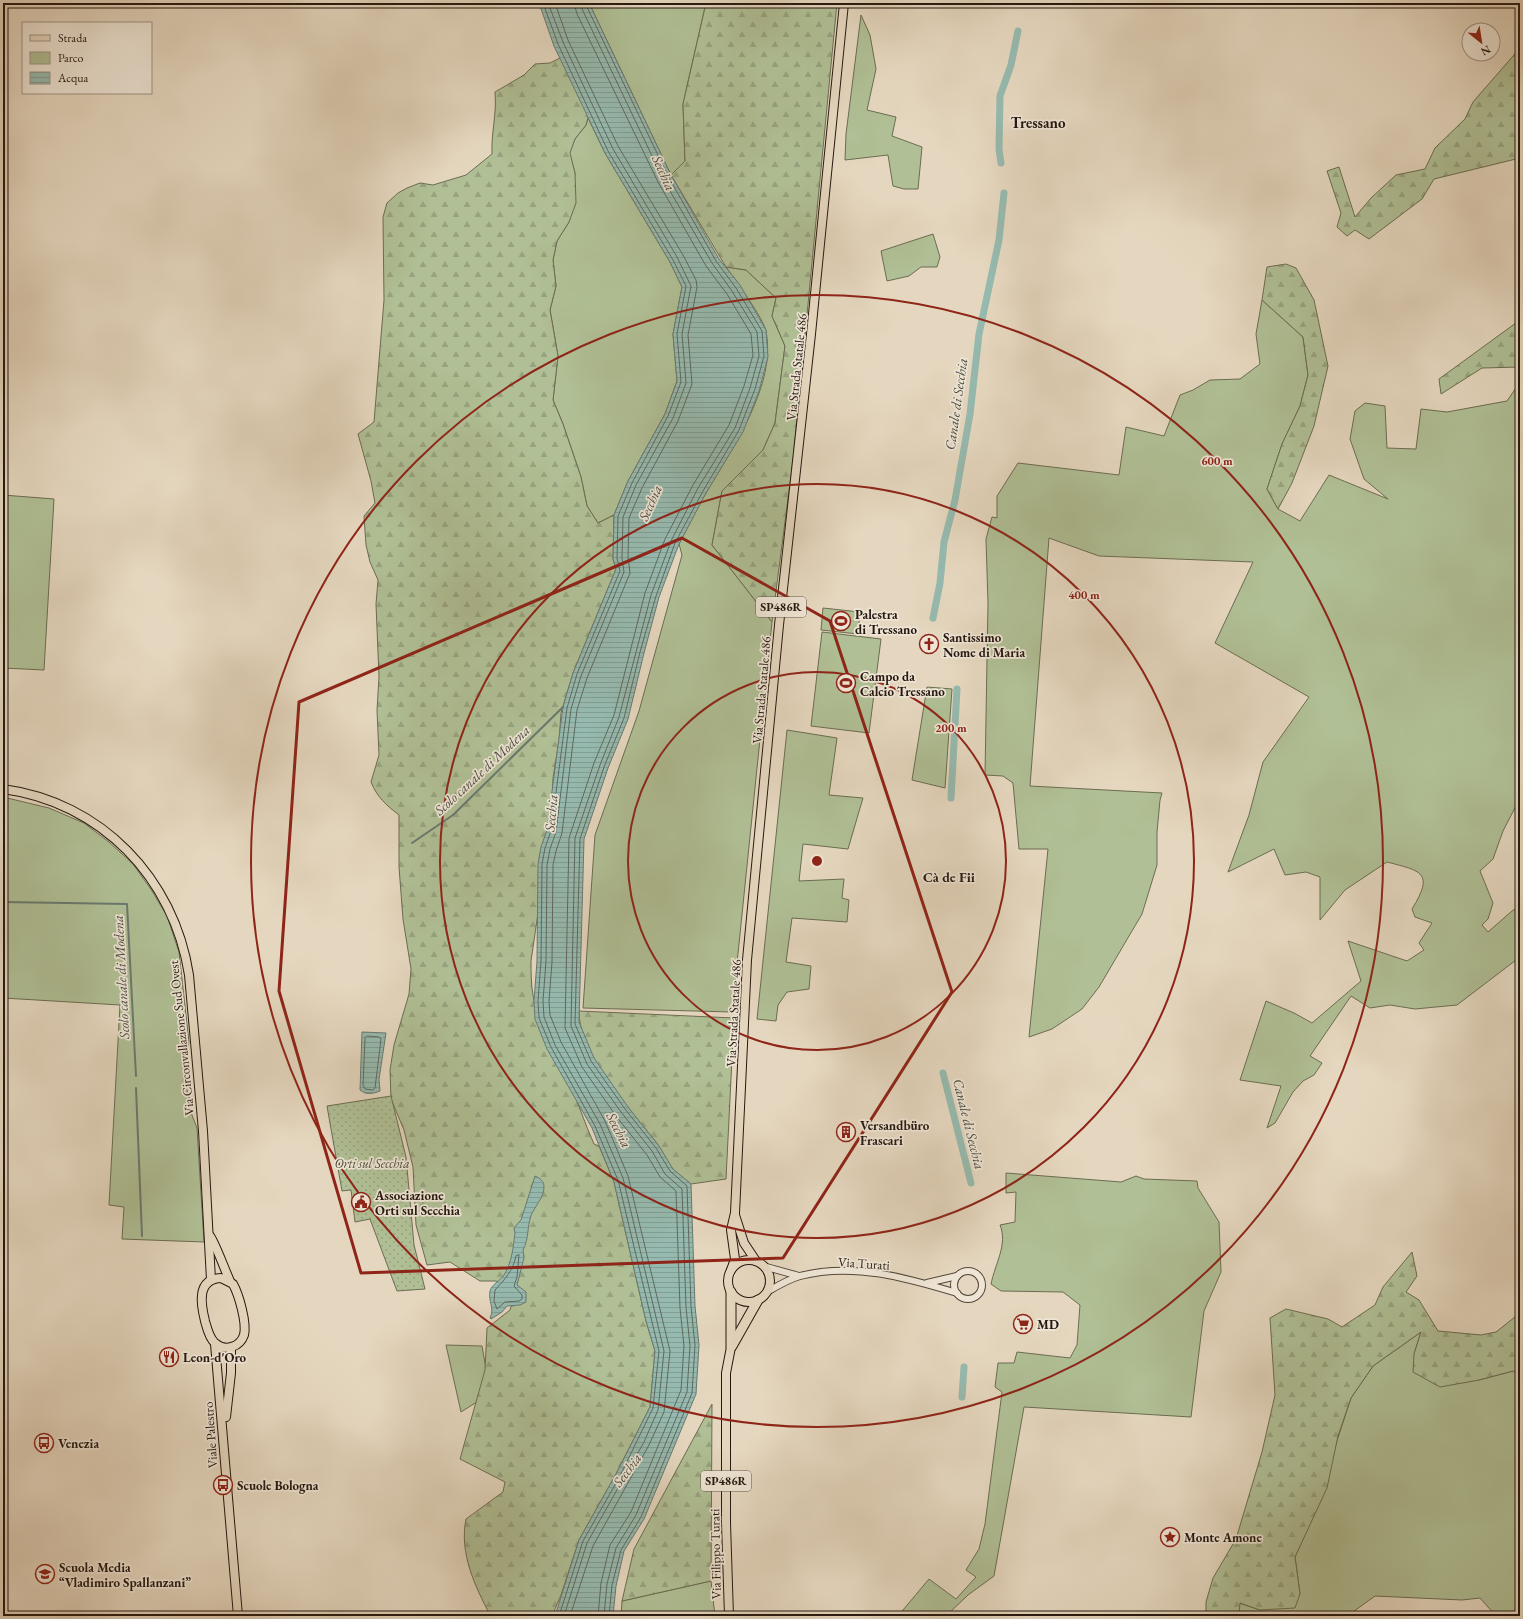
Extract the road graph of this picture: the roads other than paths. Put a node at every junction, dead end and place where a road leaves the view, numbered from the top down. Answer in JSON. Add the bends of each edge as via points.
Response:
{"nodes":[{"id":1,"x":844,"y":3,"type":"edge"},
{"id":2,"x":3,"y":789,"type":"edge"},
{"id":3,"x":735,"y":1213,"type":"junction"},
{"id":4,"x":210,"y":1236,"type":"junction"},
{"id":5,"x":756,"y":1261,"type":"junction"},
{"id":6,"x":763,"y":1266,"type":"junction"},
{"id":7,"x":731,"y":1270,"type":"junction"},
{"id":8,"x":799,"y":1276,"type":"junction"},
{"id":9,"x":957,"y":1276,"type":"junction"},
{"id":10,"x":212,"y":1280,"type":"junction"},
{"id":11,"x":230,"y":1281,"type":"junction"},
{"id":12,"x":926,"y":1283,"type":"junction"},
{"id":13,"x":731,"y":1292,"type":"junction"},
{"id":14,"x":767,"y":1292,"type":"junction"},
{"id":15,"x":957,"y":1293,"type":"junction"},
{"id":16,"x":758,"y":1300,"type":"junction"},
{"id":17,"x":215,"y":1344,"type":"junction"},
{"id":18,"x":731,"y":1347,"type":"junction"},
{"id":19,"x":231,"y":1348,"type":"junction"},
{"id":20,"x":231,"y":1523,"type":"junction"},
{"id":21,"x":238,"y":1616,"type":"edge"},
{"id":22,"x":729,"y":1616,"type":"edge"}],
"edges":[{"from":1,"to":3,"type":"main road","name":"Via Strada Statale 486","number":"SP486R","via":[[812,334],[778,633],[747,960]]},
{"from":2,"to":4,"type":"main road","name":"Via Circonvallazione Sud Ovest","via":[[60,804],[90,820],[117,840],[155,883],[175,922],[185,952],[189,975]]},
{"from":3,"to":5,"type":"main road","number":"SP486R","via":[[744,1243]]},
{"from":3,"to":7,"type":"main road","number":"SP486R","via":[[731,1230],[735,1259]]},
{"from":4,"to":10,"type":"main road","name":"Via Circonvallazione Sud Ovest","via":[[208,1241]]},
{"from":4,"to":11,"type":"main road","name":"Via Circonvallazione Sud Ovest"},
{"from":5,"to":6,"type":"main road","number":"SP486R"},
{"from":5,"to":7,"type":"main road","via":[[742,1262]]},
{"from":6,"to":8,"type":"street"},
{"from":6,"to":14,"type":"main road","via":[[770,1278]]},
{"from":7,"to":13,"type":"main road","number":"SP486R"},
{"from":8,"to":12,"type":"street","name":"Via Turati","via":[[840,1270],[883,1274]]},
{"from":8,"to":14,"type":"street"},
{"from":9,"to":12,"type":"street","name":"Via Turati"},
{"from":9,"to":15,"type":"street","via":[[954,1286]]},
{"from":9,"to":15,"type":"street","via":[[962,1272],[971,1271],[978,1275],[982,1284],[979,1294],[973,1298],[964,1298]]},
{"from":10,"to":11,"type":"main road","via":[[221,1278]]},
{"from":10,"to":17,"type":"main road","via":[[204,1287],[201,1301],[209,1334]]},
{"from":11,"to":19,"type":"main road","name":"Via Circonvallazione Sud Ovest","via":[[237,1293],[245,1331],[238,1344]]},
{"from":12,"to":15,"type":"street","name":"Via Turati"},
{"from":13,"to":16,"type":"main road","via":[[740,1300]]},
{"from":13,"to":18,"type":"highway","number":"SP486R"},
{"from":14,"to":16,"type":"main road","number":"SP486R"},
{"from":16,"to":18,"type":"highway","number":"SP486R"},
{"from":17,"to":19,"type":"main road"},
{"from":17,"to":20,"type":"main road","name":"Viale Palestro","via":[[228,1519]]},
{"from":18,"to":22,"type":"main road","name":"Via Filippo Turati","number":"SP486R","via":[[726,1373]]},
{"from":19,"to":20,"type":"main road","name":"Viale Palestro","via":[[231,1373],[225,1411],[234,1519]]},
{"from":20,"to":21,"type":"main road","name":"Viale Palestro"}]}
